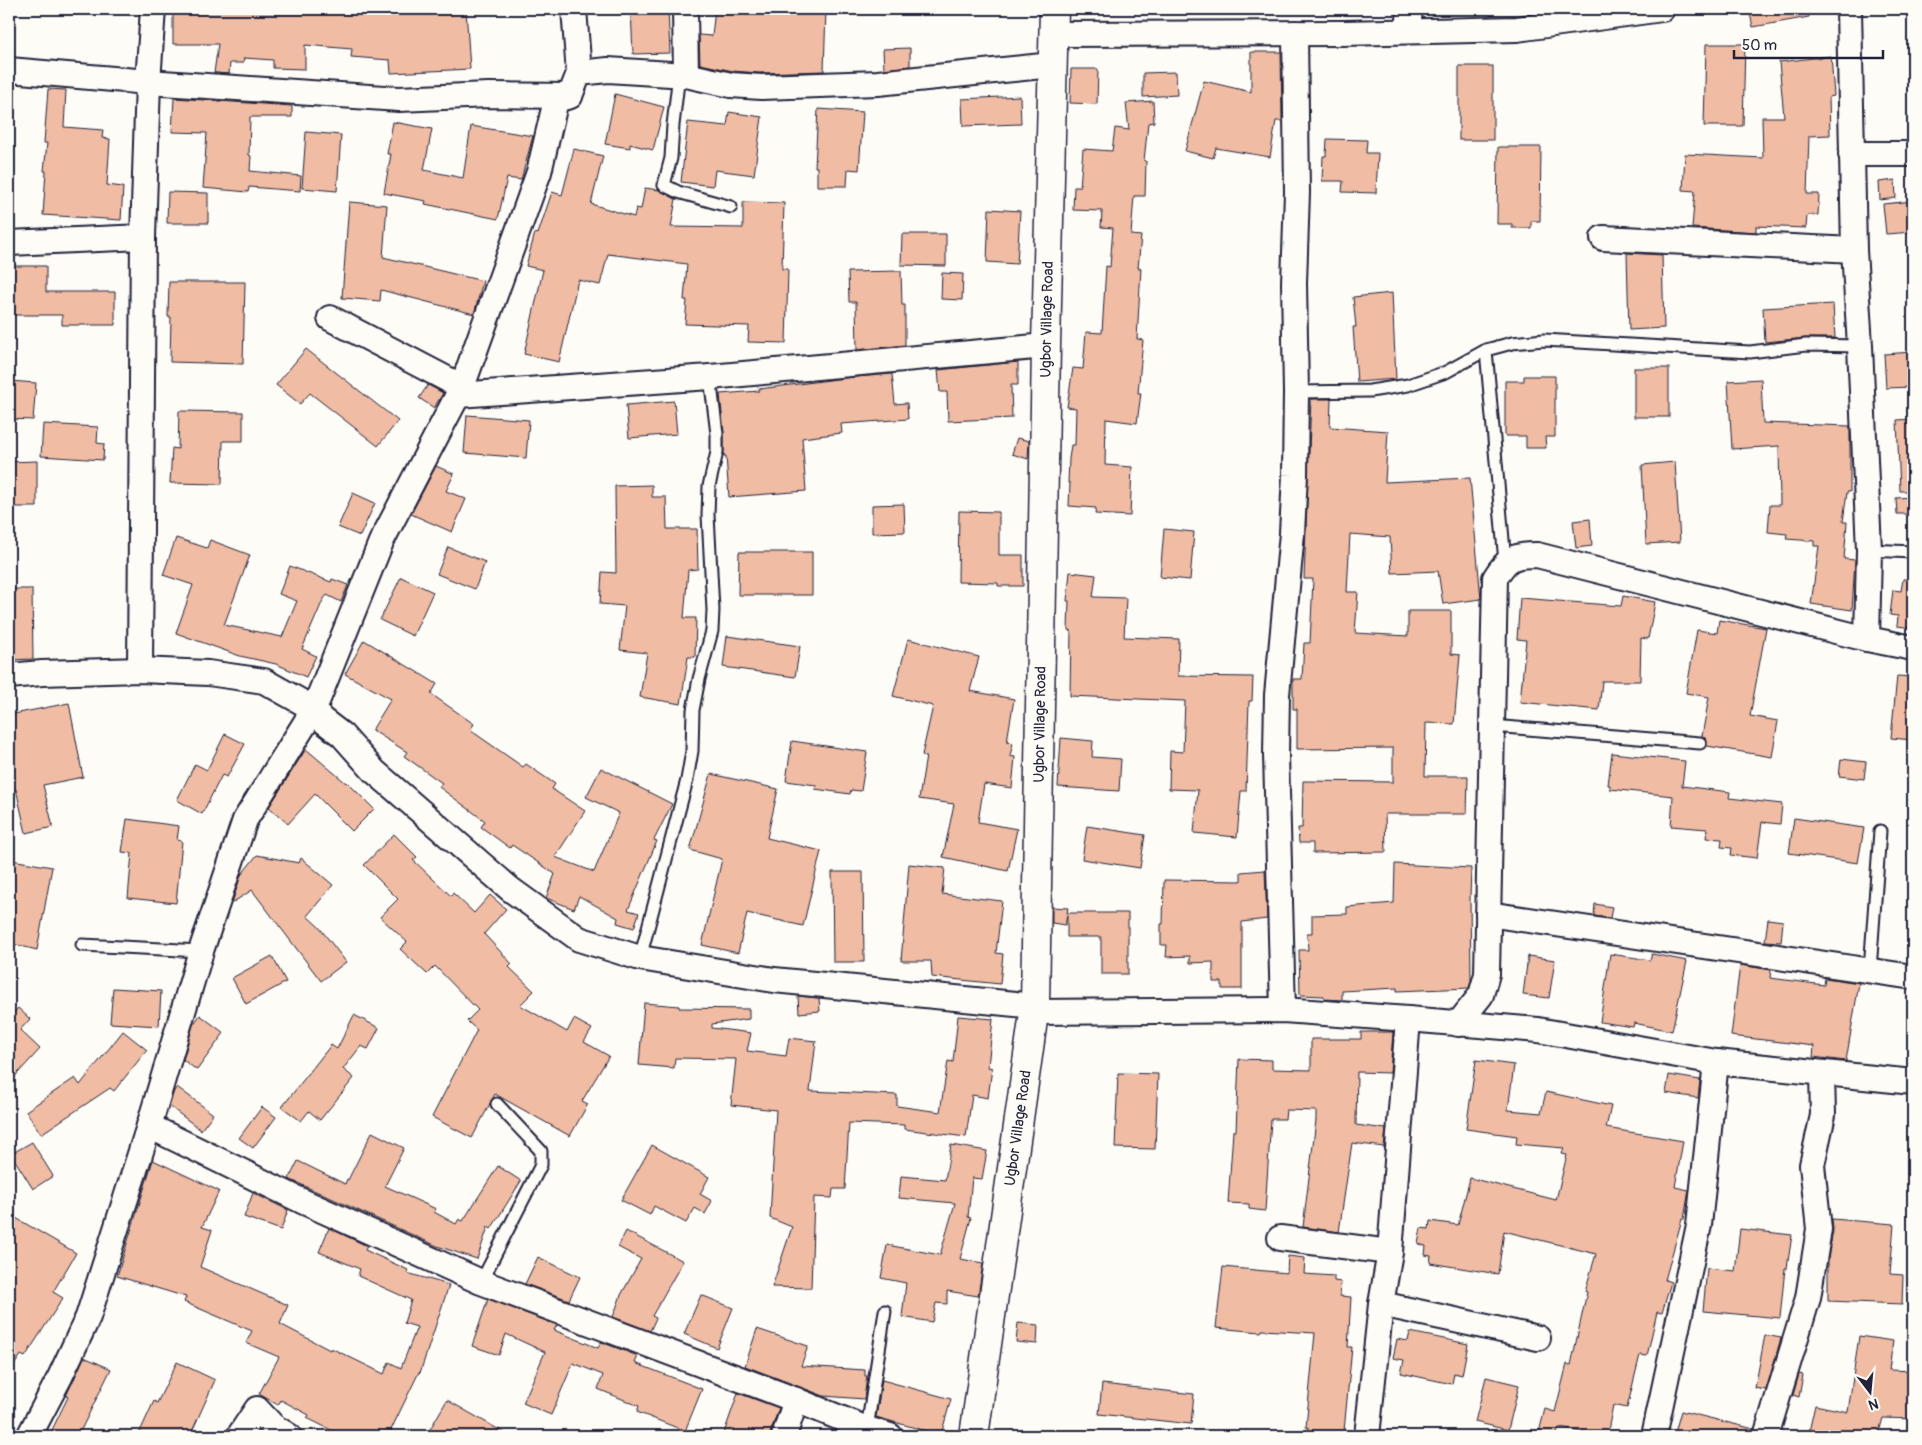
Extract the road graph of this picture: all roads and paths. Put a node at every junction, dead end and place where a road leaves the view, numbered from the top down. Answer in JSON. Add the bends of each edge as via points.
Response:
{"nodes":[{"id":1,"x":153,"y":9,"type":"edge"},
{"id":2,"x":574,"y":9,"type":"edge"},
{"id":3,"x":685,"y":9,"type":"edge"},
{"id":4,"x":1662,"y":9,"type":"edge"},
{"id":5,"x":1849,"y":9,"type":"edge"},
{"id":6,"x":1409,"y":20,"type":"edge"},
{"id":7,"x":1054,"y":21,"type":"edge"},
{"id":8,"x":1295,"y":33,"type":"junction"},
{"id":9,"x":1052,"y":65,"type":"junction"},
{"id":10,"x":9,"y":70,"type":"edge"},
{"id":11,"x":579,"y":73,"type":"junction"},
{"id":12,"x":683,"y":74,"type":"junction"},
{"id":13,"x":148,"y":82,"type":"junction"},
{"id":14,"x":570,"y":96,"type":"junction"},
{"id":15,"x":1851,"y":154,"type":"junction"},
{"id":16,"x":1913,"y":154,"type":"edge"},
{"id":17,"x":731,"y":207,"type":"dead end"},
{"id":18,"x":144,"y":237,"type":"junction"},
{"id":19,"x":1603,"y":238,"type":"dead end"},
{"id":20,"x":9,"y":242,"type":"edge"},
{"id":21,"x":1854,"y":250,"type":"junction"},
{"id":22,"x":330,"y":318,"type":"dead end"},
{"id":23,"x":1046,"y":346,"type":"junction"},
{"id":24,"x":1860,"y":346,"type":"junction"},
{"id":25,"x":1486,"y":350,"type":"junction"},
{"id":26,"x":710,"y":377,"type":"junction"},
{"id":27,"x":460,"y":391,"type":"junction"},
{"id":28,"x":1296,"y":392,"type":"junction"},
{"id":29,"x":1869,"y":550,"type":"junction"},
{"id":30,"x":1913,"y":552,"type":"edge"},
{"id":31,"x":1505,"y":562,"type":"junction"},
{"id":32,"x":1867,"y":639,"type":"junction"},
{"id":33,"x":1913,"y":648,"type":"edge"},
{"id":34,"x":140,"y":670,"type":"junction"},
{"id":35,"x":9,"y":676,"type":"edge"},
{"id":36,"x":314,"y":709,"type":"junction"},
{"id":37,"x":1492,"y":726,"type":"junction"},
{"id":38,"x":1700,"y":743,"type":"dead end"},
{"id":39,"x":1880,"y":831,"type":"dead end"},
{"id":40,"x":1488,"y":914,"type":"junction"},
{"id":41,"x":82,"y":944,"type":"dead end"},
{"id":42,"x":201,"y":952,"type":"junction"},
{"id":43,"x":640,"y":958,"type":"junction"},
{"id":44,"x":1870,"y":970,"type":"junction"},
{"id":45,"x":1913,"y":977,"type":"edge"},
{"id":46,"x":1035,"y":1009,"type":"junction"},
{"id":47,"x":1283,"y":1010,"type":"junction"},
{"id":48,"x":1408,"y":1019,"type":"junction"},
{"id":49,"x":1458,"y":1024,"type":"junction"},
{"id":50,"x":1716,"y":1062,"type":"junction"},
{"id":51,"x":1822,"y":1073,"type":"junction"},
{"id":52,"x":1913,"y":1082,"type":"edge"},
{"id":53,"x":497,"y":1104,"type":"dead end"},
{"id":54,"x":149,"y":1126,"type":"junction"},
{"id":55,"x":1280,"y":1238,"type":"dead end"},
{"id":56,"x":1390,"y":1252,"type":"junction"},
{"id":57,"x":481,"y":1282,"type":"junction"},
{"id":58,"x":1381,"y":1304,"type":"junction"},
{"id":59,"x":884,"y":1311,"type":"dead end"},
{"id":60,"x":1538,"y":1338,"type":"dead end"},
{"id":61,"x":796,"y":1400,"type":"junction"},
{"id":62,"x":867,"y":1429,"type":"junction"},
{"id":63,"x":28,"y":1436,"type":"edge"},
{"id":64,"x":239,"y":1436,"type":"edge"},
{"id":65,"x":289,"y":1436,"type":"edge"},
{"id":66,"x":784,"y":1436,"type":"edge"},
{"id":67,"x":890,"y":1436,"type":"edge"},
{"id":68,"x":974,"y":1436,"type":"edge"},
{"id":69,"x":1367,"y":1436,"type":"edge"},
{"id":70,"x":1654,"y":1436,"type":"edge"},
{"id":71,"x":1766,"y":1436,"type":"edge"}],
"edges":[{"from":1,"to":13,"type":"street"},
{"from":2,"to":11,"type":"street"},
{"from":3,"to":12,"type":"street"},
{"from":4,"to":6,"type":"street","via":[[1517,29]]},
{"from":5,"to":15,"type":"street"},
{"from":6,"to":8,"type":"street"},
{"from":7,"to":8,"type":"street"},
{"from":7,"to":9,"type":"street","name":"Ugbor Village Road"},
{"from":8,"to":28,"type":"street","via":[[1298,192],[1294,282]]},
{"from":9,"to":12,"type":"street","via":[[878,83],[761,87],[731,85]]},
{"from":9,"to":23,"type":"street","name":"Ugbor Village Road"},
{"from":10,"to":13,"type":"street"},
{"from":11,"to":12,"type":"street","via":[[608,70]]},
{"from":11,"to":14,"type":"street"},
{"from":12,"to":17,"type":"lane","via":[[664,185]]},
{"from":13,"to":14,"type":"street","via":[[399,98]]},
{"from":13,"to":18,"type":"street"},
{"from":14,"to":27,"type":"street","via":[[556,100],[539,172]]},
{"from":15,"to":16,"type":"street"},
{"from":15,"to":21,"type":"street"},
{"from":18,"to":20,"type":"street"},
{"from":18,"to":34,"type":"street"},
{"from":19,"to":21,"type":"street"},
{"from":21,"to":24,"type":"street"},
{"from":22,"to":27,"type":"street"},
{"from":23,"to":26,"type":"street"},
{"from":23,"to":46,"type":"street","name":"Ugbor Village Road"},
{"from":24,"to":25,"type":"lane","via":[[1806,345],[1750,352],[1544,340]]},
{"from":24,"to":29,"type":"street"},
{"from":25,"to":28,"type":"lane","via":[[1446,372],[1408,385],[1370,391]]},
{"from":25,"to":31,"type":"lane"},
{"from":26,"to":27,"type":"street"},
{"from":26,"to":43,"type":"lane","via":[[717,434],[708,515],[712,631],[693,710],[692,751],[687,780]]},
{"from":27,"to":36,"type":"street","via":[[382,542]]},
{"from":28,"to":47,"type":"street","via":[[1292,523],[1277,695]]},
{"from":29,"to":30,"type":"lane"},
{"from":29,"to":32,"type":"street"},
{"from":31,"to":32,"type":"street","via":[[1522,555],[1537,555]]},
{"from":31,"to":37,"type":"street","via":[[1495,578]]},
{"from":32,"to":33,"type":"street"},
{"from":34,"to":35,"type":"street"},
{"from":34,"to":36,"type":"street","via":[[208,673],[264,681]]},
{"from":36,"to":42,"type":"street","via":[[245,820]]},
{"from":36,"to":43,"type":"street","via":[[374,771],[510,889],[579,939]]},
{"from":37,"to":38,"type":"lane"},
{"from":37,"to":40,"type":"street"},
{"from":39,"to":44,"type":"lane"},
{"from":40,"to":44,"type":"street"},
{"from":40,"to":49,"type":"street","via":[[1487,974],[1481,995]]},
{"from":41,"to":42,"type":"lane"},
{"from":42,"to":54,"type":"street"},
{"from":43,"to":46,"type":"street","via":[[774,980]]},
{"from":44,"to":45,"type":"street"},
{"from":46,"to":47,"type":"street"},
{"from":46,"to":68,"type":"street","name":"Ugbor Village Road"},
{"from":47,"to":48,"type":"street"},
{"from":48,"to":49,"type":"street"},
{"from":48,"to":56,"type":"street"},
{"from":49,"to":50,"type":"street","via":[[1538,1030]]},
{"from":50,"to":51,"type":"street"},
{"from":50,"to":70,"type":"street","via":[[1700,1226]]},
{"from":51,"to":52,"type":"street"},
{"from":51,"to":71,"type":"street","via":[[1823,1115],[1812,1165],[1819,1229],[1808,1298]]},
{"from":53,"to":57,"type":"lane","via":[[541,1151],[541,1165]]},
{"from":54,"to":57,"type":"street","via":[[302,1201]]},
{"from":54,"to":63,"type":"street","via":[[88,1317]]},
{"from":55,"to":56,"type":"street"},
{"from":56,"to":58,"type":"street"},
{"from":57,"to":61,"type":"street"},
{"from":58,"to":60,"type":"street"},
{"from":58,"to":69,"type":"street"},
{"from":59,"to":62,"type":"lane"},
{"from":61,"to":62,"type":"street"},
{"from":61,"to":66,"type":"street"},
{"from":62,"to":67,"type":"street"},
{"from":64,"to":65,"type":"street","via":[[257,1409],[273,1426]]}]}
